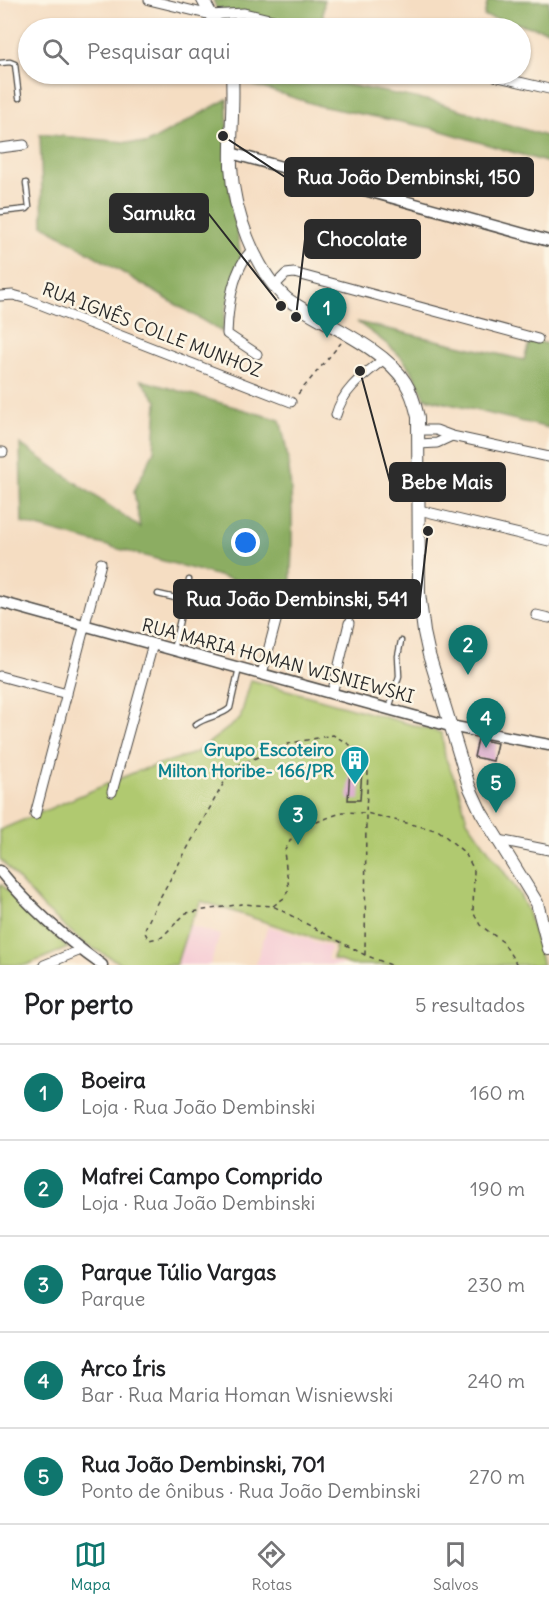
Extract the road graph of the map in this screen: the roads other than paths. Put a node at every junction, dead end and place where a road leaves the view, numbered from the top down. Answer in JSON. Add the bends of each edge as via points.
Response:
{"nodes":[{"id":1,"x":149,"y":0,"type":"edge"},
{"id":2,"x":203,"y":0,"type":"edge"},
{"id":3,"x":211,"y":15,"type":"junction"},
{"id":4,"x":213,"y":18,"type":"edge"},
{"id":5,"x":263,"y":18,"type":"edge"},
{"id":6,"x":0,"y":63,"type":"edge"},
{"id":7,"x":232,"y":84,"type":"edge"},
{"id":8,"x":528,"y":84,"type":"edge"},
{"id":9,"x":549,"y":89,"type":"edge"},
{"id":10,"x":19,"y":98,"type":"dead end"},
{"id":11,"x":24,"y":145,"type":"dead end"},
{"id":12,"x":0,"y":148,"type":"edge"},
{"id":13,"x":231,"y":153,"type":"junction"},
{"id":14,"x":26,"y":183,"type":"dead end"},
{"id":15,"x":0,"y":212,"type":"edge"},
{"id":16,"x":549,"y":241,"type":"edge"},
{"id":17,"x":253,"y":249,"type":"junction"},
{"id":18,"x":274,"y":286,"type":"junction"},
{"id":19,"x":0,"y":296,"type":"edge"},
{"id":20,"x":538,"y":339,"type":"dead end"},
{"id":21,"x":257,"y":354,"type":"dead end"},
{"id":22,"x":384,"y":358,"type":"junction"},
{"id":23,"x":291,"y":402,"type":"road end"},
{"id":24,"x":336,"y":415,"type":"dead end"},
{"id":25,"x":418,"y":430,"type":"junction"},
{"id":26,"x":453,"y":436,"type":"junction"},
{"id":27,"x":419,"y":444,"type":"junction"},
{"id":28,"x":549,"y":458,"type":"edge"},
{"id":29,"x":419,"y":510,"type":"junction"},
{"id":30,"x":549,"y":541,"type":"edge"},
{"id":31,"x":101,"y":563,"type":"dead end"},
{"id":32,"x":189,"y":580,"type":"dead end"},
{"id":33,"x":158,"y":594,"type":"dead end"},
{"id":34,"x":184,"y":600,"type":"junction"},
{"id":35,"x":0,"y":602,"type":"edge"},
{"id":36,"x":281,"y":602,"type":"dead end"},
{"id":37,"x":536,"y":615,"type":"dead end"},
{"id":38,"x":549,"y":618,"type":"edge"},
{"id":39,"x":349,"y":623,"type":"dead end"},
{"id":40,"x":85,"y":625,"type":"junction"},
{"id":41,"x":401,"y":641,"type":"dead end"},
{"id":42,"x":153,"y":644,"type":"junction"},
{"id":43,"x":173,"y":650,"type":"junction"},
{"id":44,"x":240,"y":668,"type":"junction"},
{"id":45,"x":262,"y":674,"type":"junction"},
{"id":46,"x":0,"y":676,"type":"edge"},
{"id":47,"x":332,"y":693,"type":"junction"},
{"id":48,"x":67,"y":694,"type":"junction"},
{"id":49,"x":389,"y":709,"type":"junction"},
{"id":50,"x":195,"y":725,"type":"dead end"},
{"id":51,"x":450,"y":726,"type":"junction"},
{"id":52,"x":549,"y":745,"type":"edge"},
{"id":53,"x":112,"y":792,"type":"dead end"},
{"id":54,"x":35,"y":815,"type":"dead end"},
{"id":55,"x":499,"y":840,"type":"junction"},
{"id":56,"x":549,"y":850,"type":"edge"},
{"id":57,"x":0,"y":871,"type":"edge"},
{"id":58,"x":549,"y":949,"type":"edge"},
{"id":59,"x":81,"y":950,"type":"junction"},
{"id":60,"x":44,"y":965,"type":"edge"},
{"id":61,"x":102,"y":965,"type":"edge"}],
"edges":[{"from":1,"to":3,"type":"street"},
{"from":2,"to":3,"type":"main road"},
{"from":3,"to":4,"type":"main road"},
{"from":3,"to":5,"type":"street","via":[[244,13]]},
{"from":6,"to":10,"type":"lane","via":[[15,64]]},
{"from":7,"to":13,"type":"main road"},
{"from":8,"to":9,"type":"street"},
{"from":11,"to":12,"type":"street"},
{"from":13,"to":16,"type":"street"},
{"from":13,"to":17,"type":"main road","via":[[233,186]]},
{"from":14,"to":15,"type":"lane","via":[[29,207]]},
{"from":17,"to":18,"type":"main road"},
{"from":17,"to":21,"type":"street","via":[[240,268],[226,334]]},
{"from":18,"to":20,"type":"street","via":[[286,274],[294,273]]},
{"from":18,"to":22,"type":"main road","via":[[295,304]]},
{"from":19,"to":23,"type":"street","name":"RUA IGNÊS COLLE MUNHOZ","via":[[24,298]]},
{"from":22,"to":24,"type":"street","via":[[356,381],[339,402]]},
{"from":22,"to":25,"type":"main road","via":[[411,392]]},
{"from":25,"to":26,"type":"street","via":[[436,430]]},
{"from":25,"to":27,"type":"main road"},
{"from":26,"to":27,"type":"street","via":[[437,443]]},
{"from":26,"to":28,"type":"street"},
{"from":27,"to":29,"type":"main road"},
{"from":29,"to":30,"type":"street"},
{"from":29,"to":51,"type":"main road","via":[[418,573],[424,632]]},
{"from":31,"to":40,"type":"street"},
{"from":32,"to":34,"type":"lane"},
{"from":33,"to":34,"type":"lane"},
{"from":34,"to":43,"type":"lane"},
{"from":35,"to":40,"type":"street","name":"RUA MARIA HOMAN WISNIEWSKI"},
{"from":36,"to":45,"type":"street"},
{"from":37,"to":38,"type":"street"},
{"from":39,"to":47,"type":"street"},
{"from":40,"to":42,"type":"street","name":"RUA MARIA HOMAN WISNIEWSKI"},
{"from":40,"to":48,"type":"street"},
{"from":41,"to":49,"type":"lane","via":[[399,676]]},
{"from":42,"to":43,"type":"street","name":"RUA MARIA HOMAN WISNIEWSKI"},
{"from":42,"to":53,"type":"street"},
{"from":43,"to":44,"type":"street","name":"RUA MARIA HOMAN WISNIEWSKI"},
{"from":44,"to":45,"type":"street","name":"RUA MARIA HOMAN WISNIEWSKI"},
{"from":44,"to":50,"type":"lane","via":[[230,708]]},
{"from":45,"to":47,"type":"street","name":"RUA MARIA HOMAN WISNIEWSKI"},
{"from":46,"to":48,"type":"street"},
{"from":47,"to":49,"type":"street","name":"RUA MARIA HOMAN WISNIEWSKI"},
{"from":48,"to":54,"type":"street"},
{"from":49,"to":51,"type":"street","name":"RUA MARIA HOMAN WISNIEWSKI"},
{"from":51,"to":52,"type":"street","name":"RUA MARIA HOMAN WISNIEWSKI"},
{"from":51,"to":55,"type":"main road","via":[[476,801]]},
{"from":55,"to":56,"type":"street"},
{"from":55,"to":58,"type":"main road","via":[[537,903]]},
{"from":57,"to":59,"type":"street"},
{"from":59,"to":60,"type":"street"},
{"from":59,"to":61,"type":"street"}]}
